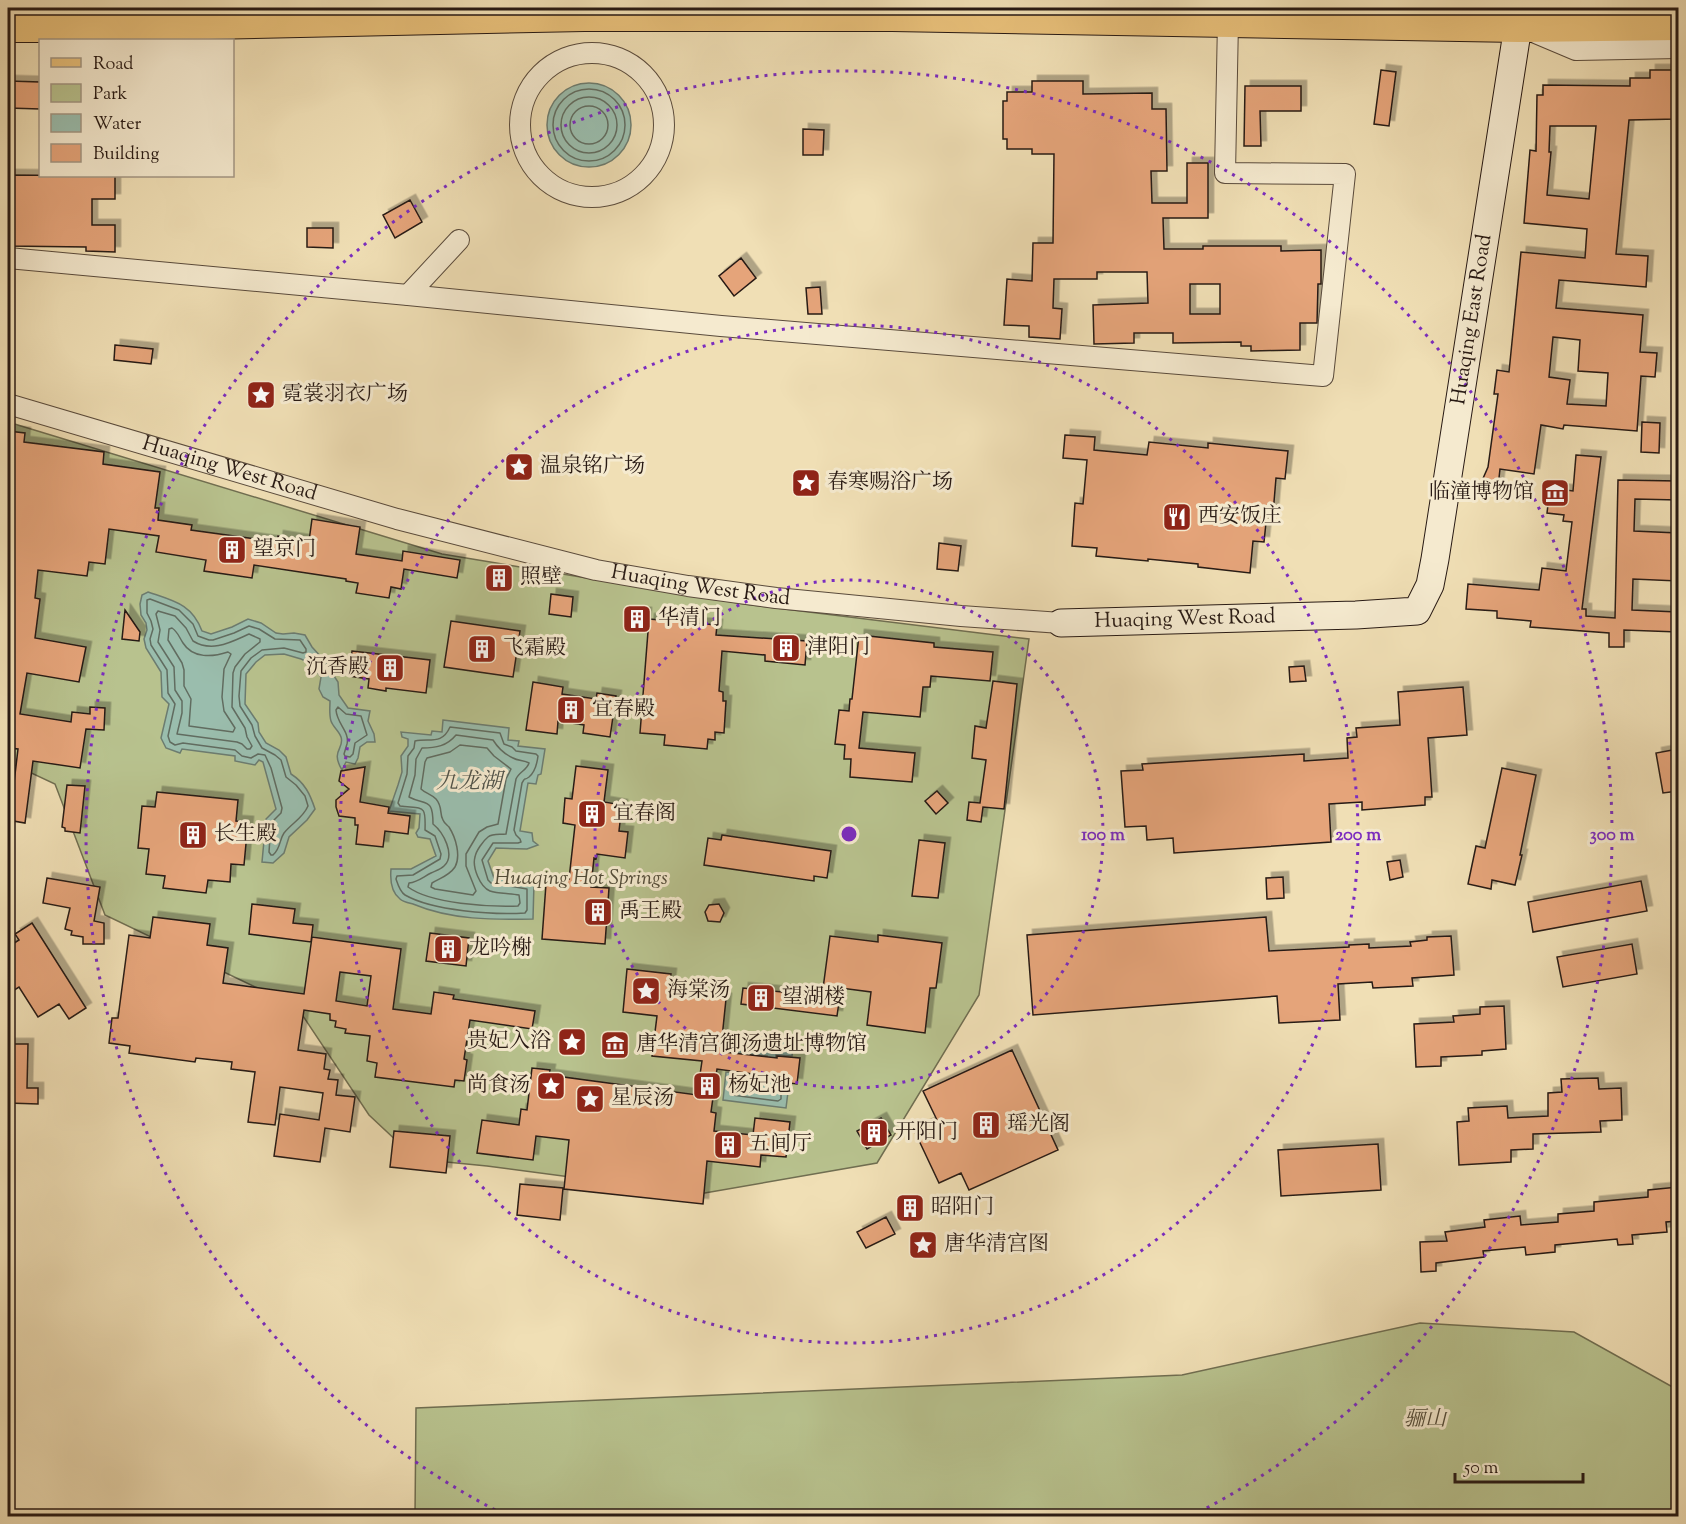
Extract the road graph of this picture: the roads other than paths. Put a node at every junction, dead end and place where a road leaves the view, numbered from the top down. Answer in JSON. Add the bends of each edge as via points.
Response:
{"nodes":[{"id":1,"x":584,"y":11,"type":"edge"},
{"id":2,"x":1518,"y":16,"type":"edge"},
{"id":3,"x":1228,"y":21,"type":"junction"},
{"id":4,"x":1678,"y":24,"type":"edge"},
{"id":5,"x":8,"y":26,"type":"edge"},
{"id":6,"x":1678,"y":48,"type":"edge"},
{"id":7,"x":664,"y":116,"type":"joint"},
{"id":8,"x":459,"y":240,"type":"dead end"},
{"id":9,"x":8,"y":258,"type":"edge"},
{"id":10,"x":408,"y":295,"type":"junction"},
{"id":11,"x":8,"y":404,"type":"edge"},
{"id":12,"x":1417,"y":611,"type":"joint"},
{"id":13,"x":1061,"y":623,"type":"joint"}],
"edges":[{"from":1,"to":3,"type":"main road"},
{"from":1,"to":5,"type":"main road"},
{"from":2,"to":3,"type":"main road"},
{"from":2,"to":4,"type":"main road"},
{"from":2,"to":6,"type":"street","via":[[1576,50]]},
{"from":2,"to":12,"type":"street","name":"Huaqing East Road","via":[[1430,585]]},
{"from":3,"to":10,"type":"street","via":[[1225,173],[1345,174],[1323,376],[721,326]]},
{"from":7,"to":7,"type":"street","via":[[657,92],[642,72],[621,58],[597,53],[574,55],[554,64],[537,79],[525,98],[520,120],[522,142],[531,163],[546,180],[565,192],[589,197],[614,194],[636,182],[653,164],[663,141]]},
{"from":8,"to":10,"type":"street"},
{"from":9,"to":10,"type":"street"},
{"from":11,"to":13,"type":"street","name":"Huaqing West Road","via":[[398,519],[596,570],[776,598]]},
{"from":12,"to":13,"type":"street","name":"Huaqing West Road"}]}
